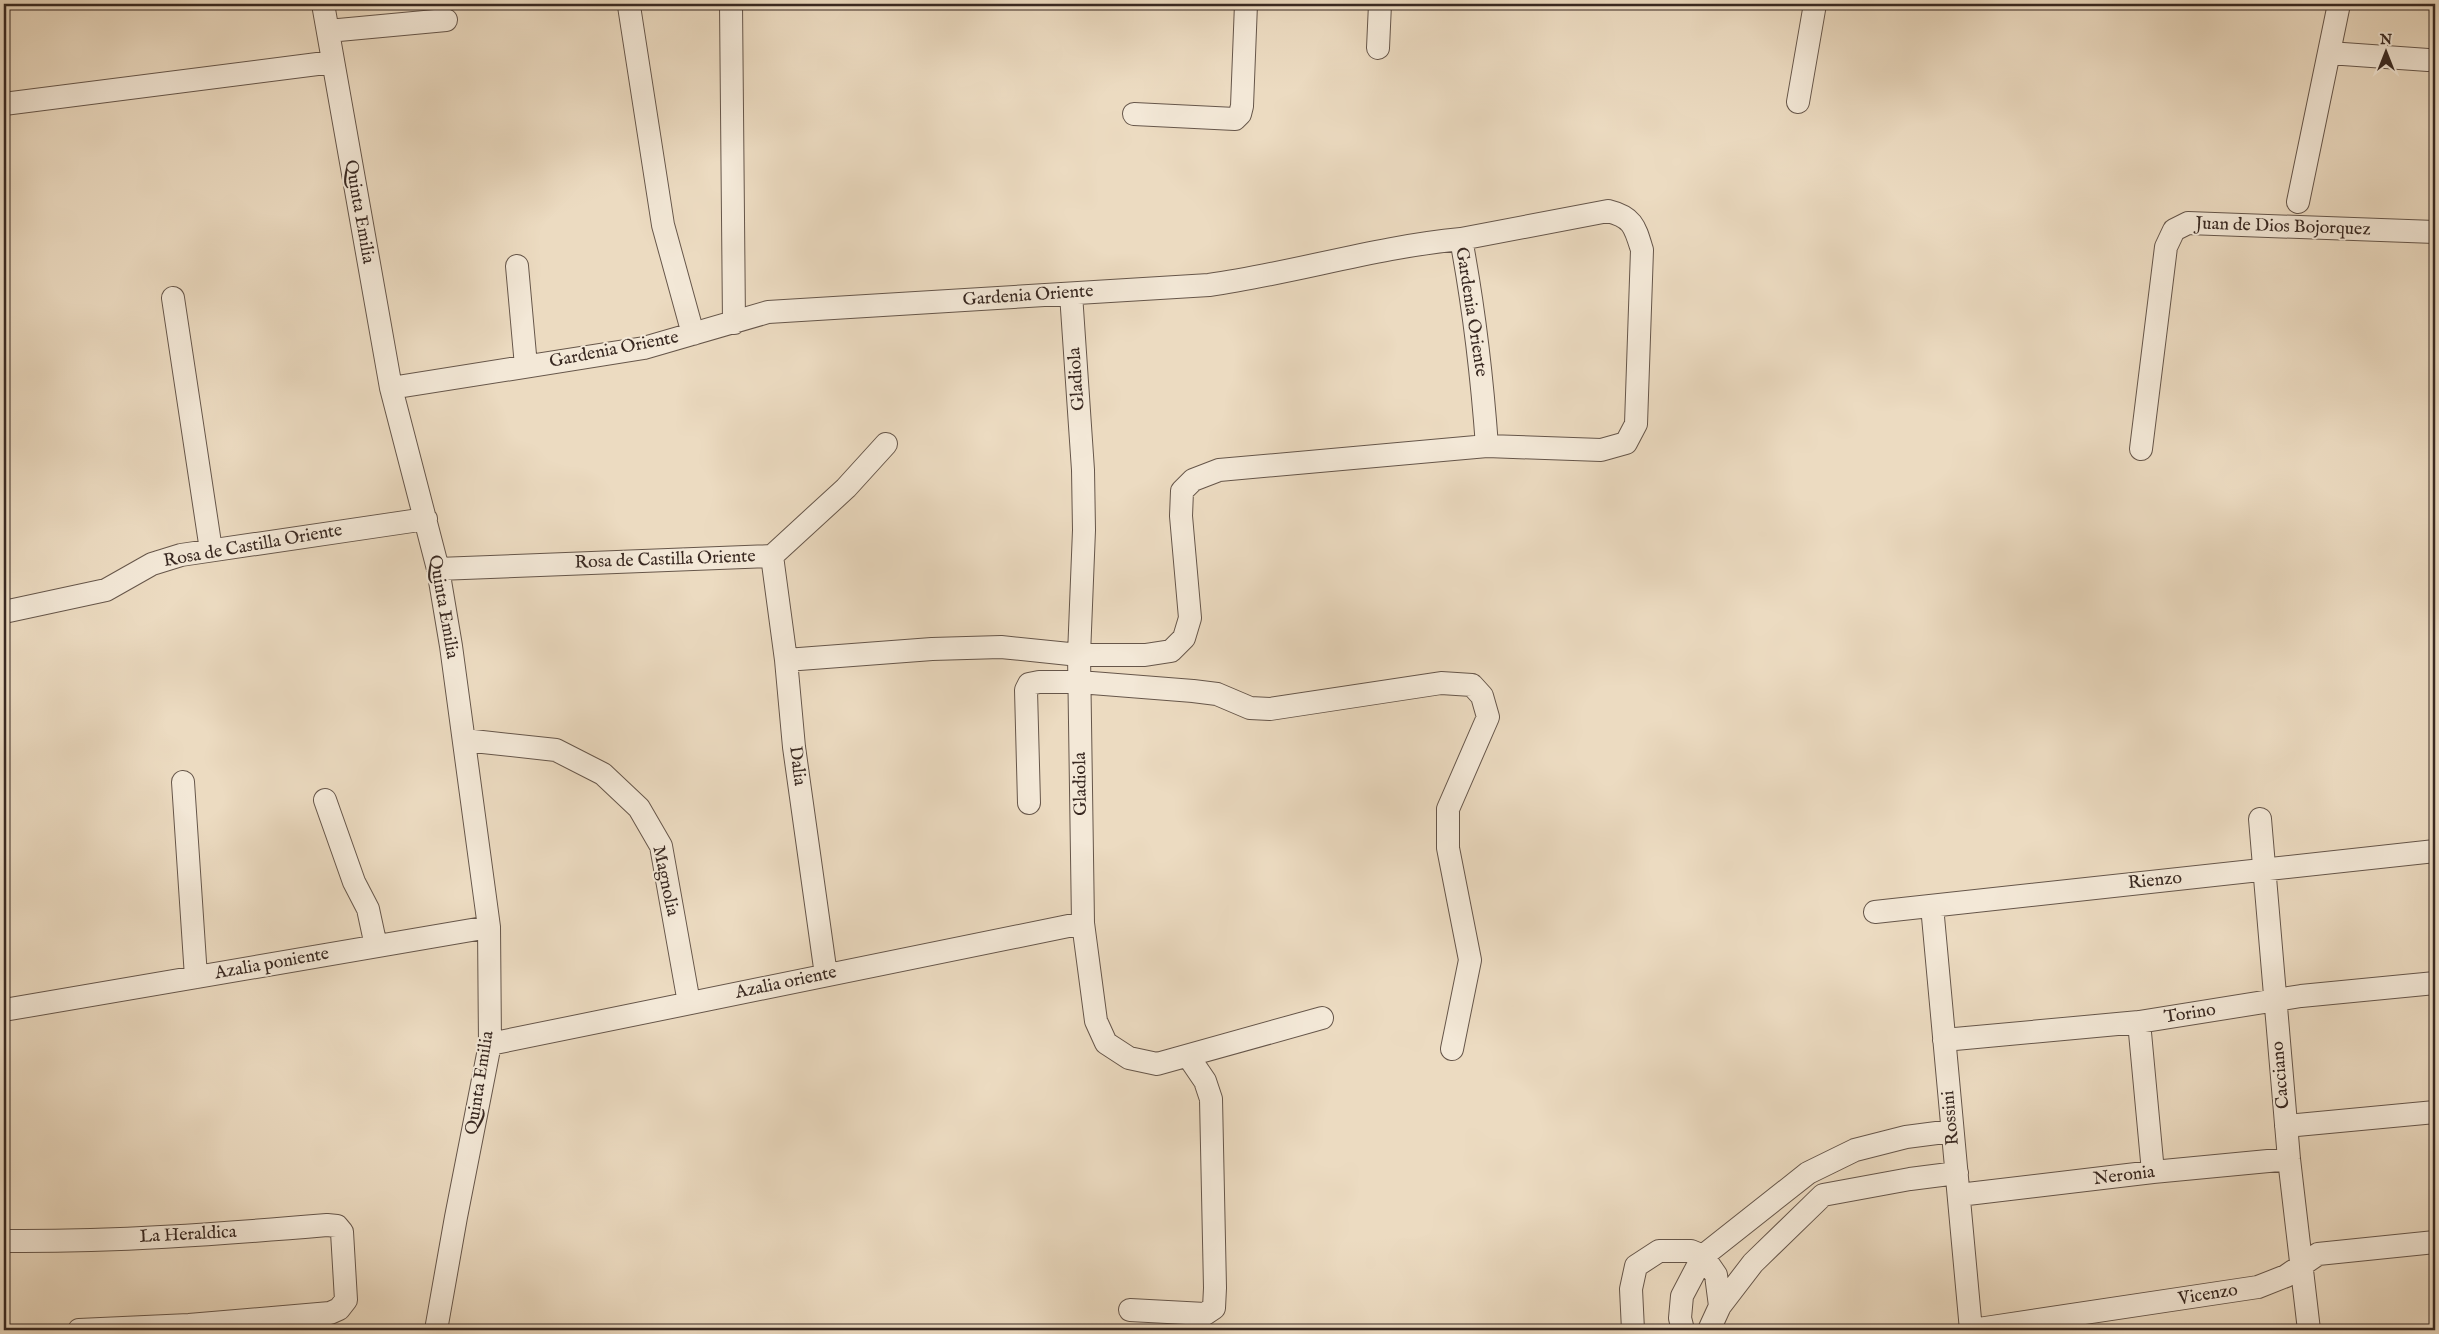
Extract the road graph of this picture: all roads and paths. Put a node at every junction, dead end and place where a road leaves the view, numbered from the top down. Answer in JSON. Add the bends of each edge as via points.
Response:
{"nodes":[{"id":1,"x":323,"y":4,"type":"edge"},
{"id":2,"x":731,"y":4,"type":"edge"},
{"id":3,"x":1246,"y":4,"type":"edge"},
{"id":4,"x":1380,"y":4,"type":"edge"},
{"id":5,"x":1815,"y":4,"type":"edge"},
{"id":6,"x":2339,"y":4,"type":"edge"},
{"id":7,"x":629,"y":6,"type":"dead end"},
{"id":8,"x":446,"y":20,"type":"dead end"},
{"id":9,"x":328,"y":31,"type":"junction"},
{"id":10,"x":1378,"y":48,"type":"dead end"},
{"id":11,"x":2329,"y":53,"type":"junction"},
{"id":12,"x":2428,"y":60,"type":"dead end"},
{"id":13,"x":333,"y":62,"type":"junction"},
{"id":14,"x":1798,"y":102,"type":"dead end"},
{"id":15,"x":4,"y":104,"type":"edge"},
{"id":16,"x":1134,"y":114,"type":"dead end"},
{"id":17,"x":2298,"y":202,"type":"dead end"},
{"id":18,"x":2435,"y":232,"type":"edge"},
{"id":19,"x":1461,"y":239,"type":"junction"},
{"id":20,"x":517,"y":266,"type":"dead end"},
{"id":21,"x":1071,"y":294,"type":"junction"},
{"id":22,"x":173,"y":298,"type":"dead end"},
{"id":23,"x":734,"y":324,"type":"junction"},
{"id":24,"x":693,"y":334,"type":"junction"},
{"id":25,"x":526,"y":366,"type":"junction"},
{"id":26,"x":391,"y":388,"type":"junction"},
{"id":27,"x":886,"y":444,"type":"dead end"},
{"id":28,"x":1487,"y":446,"type":"junction"},
{"id":29,"x":2141,"y":450,"type":"dead end"},
{"id":30,"x":426,"y":519,"type":"junction"},
{"id":31,"x":211,"y":550,"type":"junction"},
{"id":32,"x":772,"y":556,"type":"junction"},
{"id":33,"x":438,"y":569,"type":"junction"},
{"id":34,"x":4,"y":612,"type":"edge"},
{"id":35,"x":1079,"y":655,"type":"junction"},
{"id":36,"x":786,"y":660,"type":"junction"},
{"id":37,"x":1079,"y":682,"type":"junction"},
{"id":38,"x":464,"y":740,"type":"junction"},
{"id":39,"x":183,"y":782,"type":"dead end"},
{"id":40,"x":325,"y":800,"type":"dead end"},
{"id":41,"x":1029,"y":803,"type":"dead end"},
{"id":42,"x":2260,"y":818,"type":"dead end"},
{"id":43,"x":2435,"y":851,"type":"edge"},
{"id":44,"x":2264,"y":870,"type":"junction"},
{"id":45,"x":1932,"y":906,"type":"junction"},
{"id":46,"x":1874,"y":912,"type":"dead end"},
{"id":47,"x":1083,"y":923,"type":"junction"},
{"id":48,"x":488,"y":927,"type":"junction"},
{"id":49,"x":376,"y":946,"type":"junction"},
{"id":50,"x":826,"y":975,"type":"junction"},
{"id":51,"x":196,"y":977,"type":"junction"},
{"id":52,"x":2435,"y":983,"type":"edge"},
{"id":53,"x":2274,"y":1002,"type":"junction"},
{"id":54,"x":690,"y":1003,"type":"junction"},
{"id":55,"x":4,"y":1010,"type":"edge"},
{"id":56,"x":1322,"y":1018,"type":"dead end"},
{"id":57,"x":2139,"y":1022,"type":"junction"},
{"id":58,"x":1944,"y":1040,"type":"junction"},
{"id":59,"x":490,"y":1044,"type":"junction"},
{"id":60,"x":1452,"y":1049,"type":"dead end"},
{"id":61,"x":1188,"y":1056,"type":"junction"},
{"id":62,"x":2435,"y":1112,"type":"edge"},
{"id":63,"x":2286,"y":1126,"type":"junction"},
{"id":64,"x":1952,"y":1131,"type":"junction"},
{"id":65,"x":2289,"y":1160,"type":"junction"},
{"id":66,"x":2153,"y":1172,"type":"junction"},
{"id":67,"x":1808,"y":1173,"type":"junction"},
{"id":68,"x":1958,"y":1184,"type":"junction"},
{"id":69,"x":1823,"y":1195,"type":"junction"},
{"id":70,"x":4,"y":1241,"type":"edge"},
{"id":71,"x":2435,"y":1242,"type":"edge"},
{"id":72,"x":1703,"y":1256,"type":"junction"},
{"id":73,"x":2302,"y":1263,"type":"junction"},
{"id":74,"x":1720,"y":1306,"type":"junction"},
{"id":75,"x":1130,"y":1310,"type":"dead end"},
{"id":76,"x":189,"y":1327,"type":"edge"},
{"id":77,"x":79,"y":1330,"type":"edge"},
{"id":78,"x":436,"y":1330,"type":"edge"},
{"id":79,"x":1633,"y":1330,"type":"edge"},
{"id":80,"x":1683,"y":1330,"type":"edge"},
{"id":81,"x":1710,"y":1330,"type":"edge"},
{"id":82,"x":1972,"y":1330,"type":"edge"},
{"id":83,"x":2308,"y":1330,"type":"edge"}],
"edges":[{"from":1,"to":9,"type":"street","name":"Quinta Emilia"},
{"from":2,"to":23,"type":"street"},
{"from":3,"to":16,"type":"street","via":[[1242,106],[1235,119]]},
{"from":4,"to":10,"type":"street"},
{"from":5,"to":14,"type":"street"},
{"from":6,"to":11,"type":"street"},
{"from":7,"to":24,"type":"street","via":[[663,225]]},
{"from":8,"to":9,"type":"street"},
{"from":9,"to":13,"type":"street","name":"Quinta Emilia"},
{"from":11,"to":12,"type":"street"},
{"from":11,"to":17,"type":"street"},
{"from":13,"to":15,"type":"street"},
{"from":13,"to":26,"type":"street","name":"Quinta Emilia"},
{"from":18,"to":29,"type":"street","name":"Juan de Dios Bojorquez","via":[[2188,223],[2174,230],[2166,246]]},
{"from":19,"to":21,"type":"street","name":"Gardenia Oriente","via":[[1399,247],[1209,285]]},
{"from":19,"to":28,"type":"street","name":"Gardenia Oriente","via":[[1471,291]]},
{"from":19,"to":28,"type":"street","via":[[1608,211],[1623,215],[1635,227],[1642,250],[1636,424],[1626,443],[1601,450]]},
{"from":20,"to":25,"type":"street"},
{"from":21,"to":23,"type":"street","name":"Gardenia Oriente","via":[[768,312]]},
{"from":21,"to":35,"type":"street","name":"Gladiola","via":[[1083,478]]},
{"from":22,"to":31,"type":"street"},
{"from":23,"to":24,"type":"street","name":"Gardenia Oriente"},
{"from":24,"to":25,"type":"street","name":"Gardenia Oriente","via":[[644,348]]},
{"from":25,"to":26,"type":"street","name":"Gardenia Oriente"},
{"from":26,"to":30,"type":"street","name":"Quinta Emilia"},
{"from":27,"to":32,"type":"street","via":[[846,488]]},
{"from":28,"to":35,"type":"street","via":[[1219,470],[1193,480],[1182,491],[1180,516],[1190,618],[1184,638],[1171,651],[1145,655]]},
{"from":30,"to":31,"type":"street","name":"Rosa de Castilla Oriente"},
{"from":30,"to":33,"type":"street","name":"Quinta Emilia"},
{"from":31,"to":34,"type":"street","name":"Rosa de Castilla Oriente","via":[[152,564],[106,590]]},
{"from":32,"to":33,"type":"street","name":"Rosa de Castilla Oriente"},
{"from":32,"to":36,"type":"street","name":"Dalia"},
{"from":33,"to":38,"type":"street","name":"Quinta Emilia"},
{"from":35,"to":36,"type":"street","via":[[1001,647]]},
{"from":35,"to":37,"type":"street","name":"Gladiola"},
{"from":36,"to":50,"type":"street","name":"Dalia","via":[[794,747]]},
{"from":37,"to":41,"type":"street","via":[[1039,682],[1029,684],[1026,690]]},
{"from":37,"to":47,"type":"street","name":"Gladiola"},
{"from":37,"to":60,"type":"street","via":[[1217,694],[1250,708],[1270,709],[1441,683],[1472,685],[1482,696],[1488,717],[1448,808],[1448,848],[1470,960]]},
{"from":38,"to":48,"type":"street","name":"Quinta Emilia"},
{"from":38,"to":54,"type":"street","name":"Magnolia","via":[[556,750],[604,774],[639,808],[660,846]]},
{"from":39,"to":51,"type":"street"},
{"from":40,"to":49,"type":"street","via":[[354,882],[368,909]]},
{"from":42,"to":44,"type":"street","name":"Cacciano"},
{"from":43,"to":44,"type":"street","name":"Rienzo"},
{"from":44,"to":45,"type":"street","name":"Rienzo"},
{"from":44,"to":53,"type":"street","name":"Cacciano"},
{"from":45,"to":46,"type":"street","name":"Rienzo"},
{"from":45,"to":58,"type":"street","name":"Rossini"},
{"from":47,"to":50,"type":"street","name":"Azalia oriente"},
{"from":47,"to":61,"type":"street","name":"Gladiola","via":[[1096,1021],[1106,1043],[1130,1058],[1157,1064]]},
{"from":48,"to":49,"type":"street","name":"Azalia poniente"},
{"from":48,"to":59,"type":"street","name":"Quinta Emilia"},
{"from":49,"to":51,"type":"street","name":"Azalia poniente"},
{"from":50,"to":54,"type":"street","name":"Azalia oriente"},
{"from":51,"to":55,"type":"street","name":"Azalia poniente"},
{"from":52,"to":53,"type":"street","name":"Torino","via":[[2301,996]]},
{"from":53,"to":57,"type":"street","name":"Torino"},
{"from":53,"to":63,"type":"street","name":"Cacciano"},
{"from":54,"to":59,"type":"street","name":"Azalia oriente"},
{"from":56,"to":61,"type":"street","name":"Gladiola"},
{"from":57,"to":58,"type":"street","name":"Torino"},
{"from":57,"to":66,"type":"street"},
{"from":58,"to":64,"type":"street","name":"Rossini"},
{"from":59,"to":78,"type":"street","name":"Quinta Emilia"},
{"from":61,"to":75,"type":"street","via":[[1205,1081],[1211,1099],[1214,1308],[1205,1314]]},
{"from":62,"to":63,"type":"street"},
{"from":63,"to":65,"type":"street","name":"Cacciano"},
{"from":64,"to":67,"type":"street","via":[[1906,1137],[1855,1150]]},
{"from":64,"to":68,"type":"street","name":"Rossini"},
{"from":65,"to":66,"type":"street","name":"Neronia"},
{"from":65,"to":73,"type":"street","name":"Cacciano"},
{"from":66,"to":68,"type":"street","name":"Neronia"},
{"from":67,"to":69,"type":"street"},
{"from":67,"to":72,"type":"street"},
{"from":68,"to":69,"type":"street","name":"Neronia","via":[[1910,1179]]},
{"from":68,"to":82,"type":"street","name":"Rossini"},
{"from":69,"to":74,"type":"street","via":[[1753,1263]]},
{"from":70,"to":76,"type":"street","name":"La Heraldica","via":[[223,1234],[327,1225],[337,1226],[342,1232],[346,1300],[339,1309],[330,1313]]},
{"from":71,"to":73,"type":"street","name":"Vicenzo","via":[[2336,1251],[2318,1254]]},
{"from":72,"to":74,"type":"street","via":[[1716,1274]]},
{"from":72,"to":79,"type":"street","via":[[1692,1251],[1658,1251],[1636,1266],[1631,1289]]},
{"from":72,"to":80,"type":"street","via":[[1682,1296],[1680,1318]]},
{"from":73,"to":82,"type":"street","name":"Vicenzo","via":[[2286,1276],[2258,1287]]},
{"from":73,"to":83,"type":"street","name":"Cacciano"},
{"from":74,"to":81,"type":"street"},
{"from":76,"to":77,"type":"street"}]}
